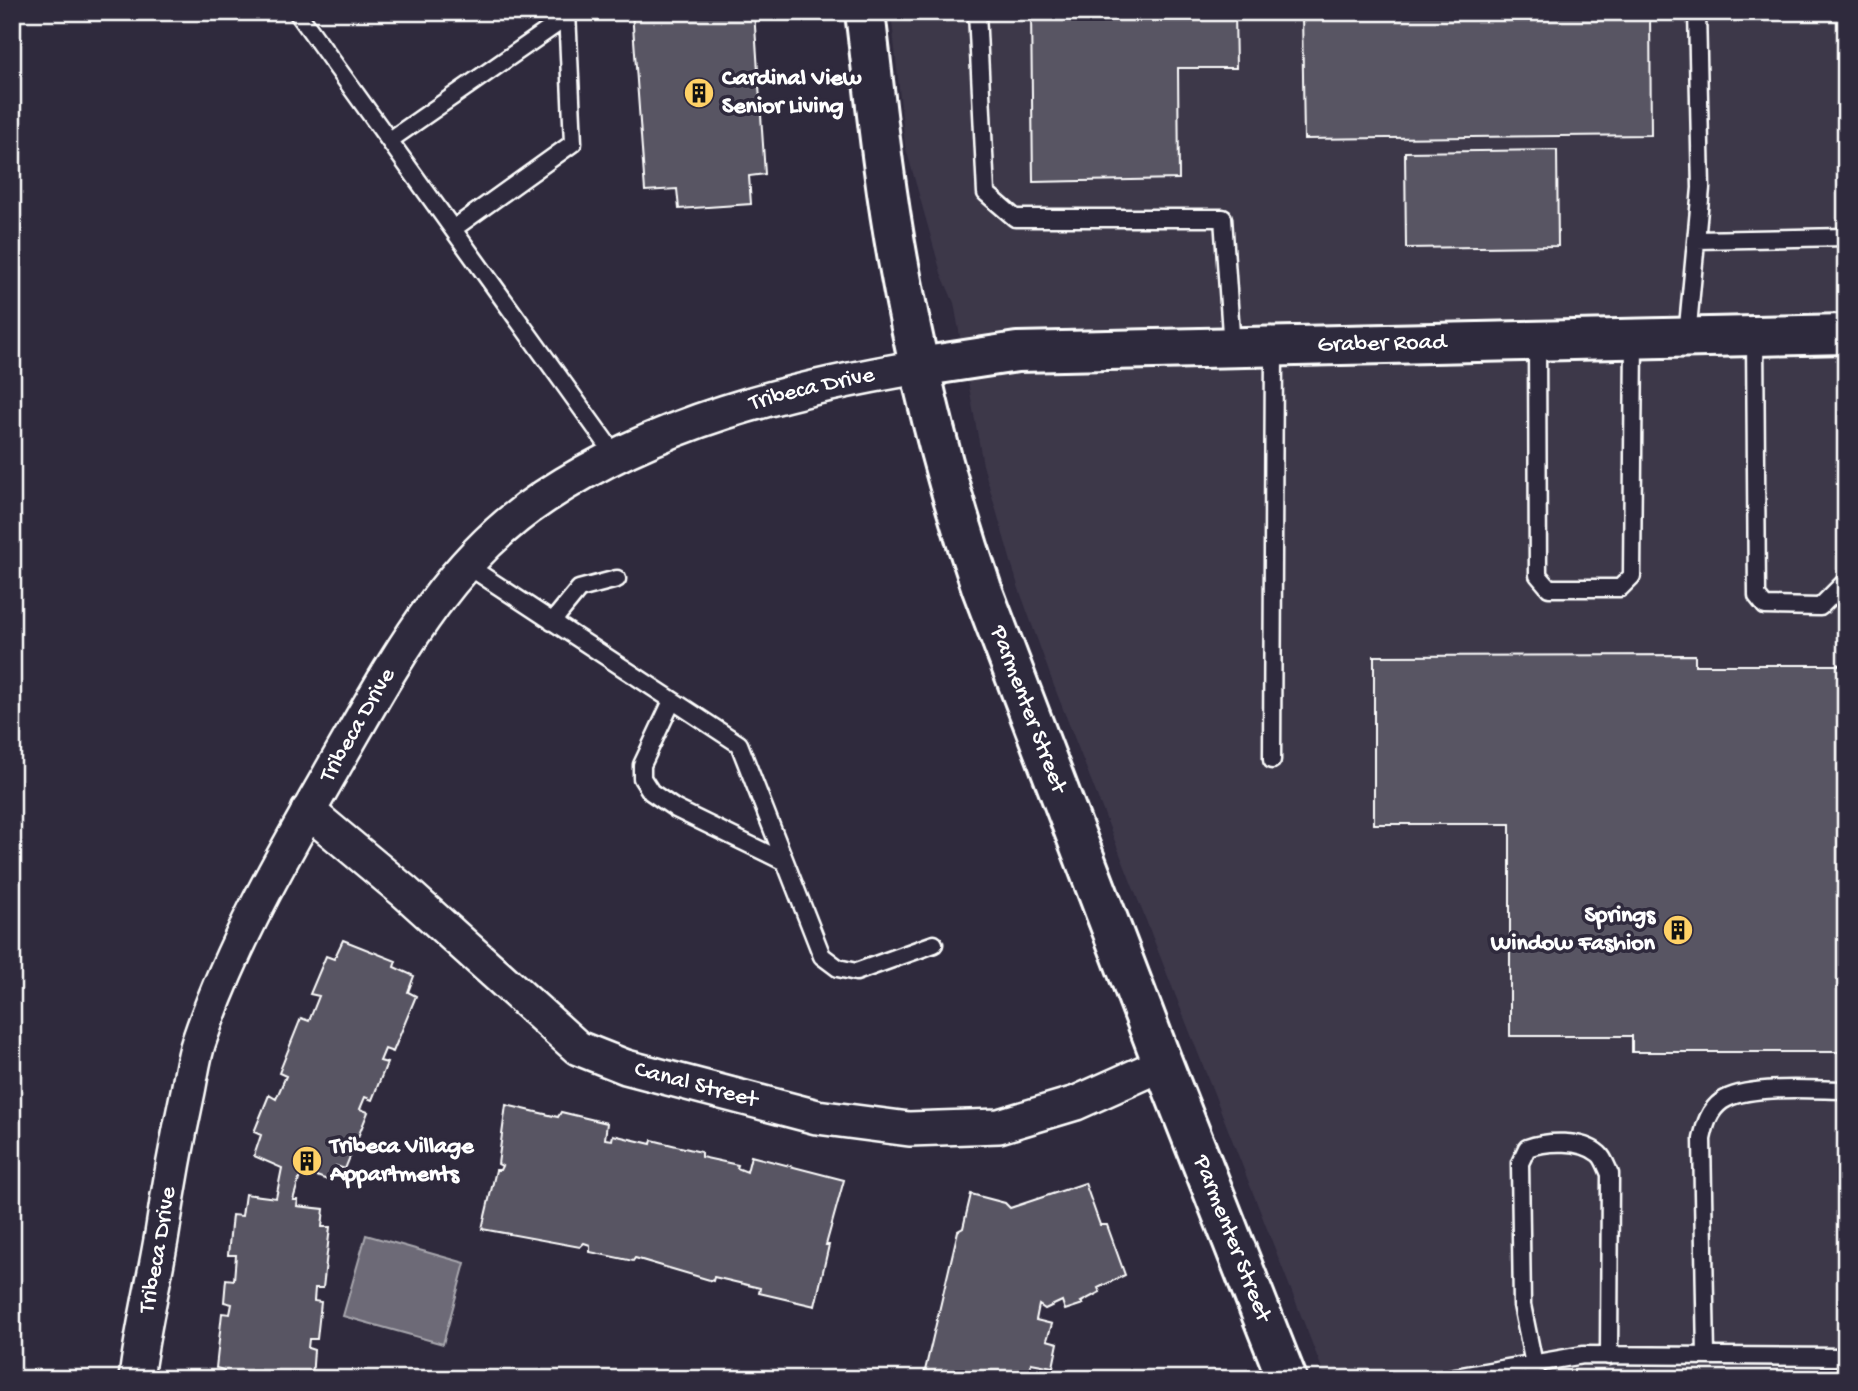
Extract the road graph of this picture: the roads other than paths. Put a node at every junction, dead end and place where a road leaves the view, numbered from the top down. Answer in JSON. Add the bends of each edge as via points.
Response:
{"nodes":[{"id":1,"x":297,"y":12,"type":"edge"},
{"id":2,"x":864,"y":12,"type":"edge"},
{"id":3,"x":977,"y":12,"type":"edge"},
{"id":4,"x":1697,"y":12,"type":"edge"},
{"id":5,"x":567,"y":15,"type":"edge"},
{"id":6,"x":390,"y":140,"type":"junction"},
{"id":7,"x":453,"y":229,"type":"junction"},
{"id":8,"x":1846,"y":237,"type":"edge"},
{"id":9,"x":1696,"y":240,"type":"junction"},
{"id":10,"x":1846,"y":334,"type":"edge"},
{"id":11,"x":1755,"y":336,"type":"junction"},
{"id":12,"x":1686,"y":337,"type":"junction"},
{"id":13,"x":1634,"y":338,"type":"junction"},
{"id":14,"x":1537,"y":341,"type":"junction"},
{"id":15,"x":1274,"y":347,"type":"junction"},
{"id":16,"x":1232,"y":348,"type":"junction"},
{"id":17,"x":919,"y":367,"type":"junction"},
{"id":18,"x":615,"y":455,"type":"junction"},
{"id":19,"x":466,"y":564,"type":"junction"},
{"id":20,"x":617,"y":579,"type":"dead end"},
{"id":21,"x":1846,"y":581,"type":"edge"},
{"id":22,"x":552,"y":622,"type":"junction"},
{"id":23,"x":672,"y":701,"type":"junction"},
{"id":24,"x":1272,"y":760,"type":"dead end"},
{"id":25,"x":308,"y":811,"type":"junction"},
{"id":26,"x":785,"y":862,"type":"junction"},
{"id":27,"x":934,"y":944,"type":"dead end"},
{"id":28,"x":1163,"y":1064,"type":"junction"},
{"id":29,"x":1846,"y":1090,"type":"edge"},
{"id":30,"x":1609,"y":1356,"type":"junction"},
{"id":31,"x":1706,"y":1356,"type":"junction"},
{"id":32,"x":1846,"y":1357,"type":"edge"},
{"id":33,"x":1532,"y":1363,"type":"junction"},
{"id":34,"x":136,"y":1379,"type":"edge"},
{"id":35,"x":1287,"y":1379,"type":"edge"},
{"id":36,"x":1444,"y":1379,"type":"edge"},
{"id":37,"x":1537,"y":1379,"type":"edge"}],
"edges":[{"from":1,"to":6,"type":"lane"},
{"from":2,"to":17,"type":"street","name":"Parmenter Street","via":[[897,258]]},
{"from":3,"to":16,"type":"lane","via":[[986,193],[1015,218],[1223,218]]},
{"from":4,"to":9,"type":"lane","via":[[1701,188]]},
{"from":5,"to":6,"type":"lane"},
{"from":5,"to":7,"type":"lane","via":[[573,143]]},
{"from":6,"to":7,"type":"lane"},
{"from":7,"to":18,"type":"lane"},
{"from":8,"to":9,"type":"lane"},
{"from":9,"to":12,"type":"lane"},
{"from":10,"to":11,"type":"street","name":"Graber Road"},
{"from":11,"to":12,"type":"street","name":"Graber Road"},
{"from":11,"to":21,"type":"lane","via":[[1757,596],[1765,606],[1821,607]]},
{"from":12,"to":13,"type":"street","name":"Graber Road"},
{"from":13,"to":14,"type":"street","name":"Graber Road"},
{"from":13,"to":14,"type":"lane","via":[[1632,576],[1620,588],[1549,588],[1538,575]]},
{"from":14,"to":15,"type":"street","name":"Graber Road"},
{"from":15,"to":16,"type":"street","name":"Graber Road"},
{"from":15,"to":24,"type":"lane"},
{"from":16,"to":17,"type":"street","name":"Graber Road","via":[[1017,352]]},
{"from":17,"to":18,"type":"street","name":"Tribeca Drive","via":[[775,396],[702,419]]},
{"from":17,"to":28,"type":"street","name":"Parmenter Street","via":[[945,474],[975,569]]},
{"from":18,"to":19,"type":"street","name":"Tribeca Drive","via":[[543,498]]},
{"from":19,"to":22,"type":"lane"},
{"from":19,"to":25,"type":"street","name":"Tribeca Drive","via":[[443,588],[404,646]]},
{"from":20,"to":22,"type":"lane","via":[[579,589]]},
{"from":22,"to":23,"type":"lane"},
{"from":23,"to":26,"type":"lane","via":[[738,744]]},
{"from":23,"to":26,"type":"lane","via":[[642,765],[642,778],[650,792]]},
{"from":25,"to":28,"type":"street","name":"Canal Street","via":[[578,1048],[626,1067],[817,1117],[909,1129],[999,1126],[1076,1103]]},
{"from":25,"to":34,"type":"street","name":"Tribeca Drive","via":[[252,913],[198,1043]]},
{"from":26,"to":27,"type":"lane","via":[[822,956],[838,968],[856,972]]},
{"from":28,"to":35,"type":"street","name":"Parmenter Street"},
{"from":29,"to":31,"type":"lane","via":[[1739,1093],[1720,1102],[1706,1120],[1702,1139]]},
{"from":30,"to":31,"type":"lane"},
{"from":30,"to":33,"type":"lane"},
{"from":30,"to":33,"type":"lane","via":[[1610,1174],[1599,1154],[1578,1144],[1539,1143],[1527,1148],[1520,1163],[1522,1305]]},
{"from":31,"to":32,"type":"lane"},
{"from":33,"to":36,"type":"lane"},
{"from":33,"to":37,"type":"lane"}]}
